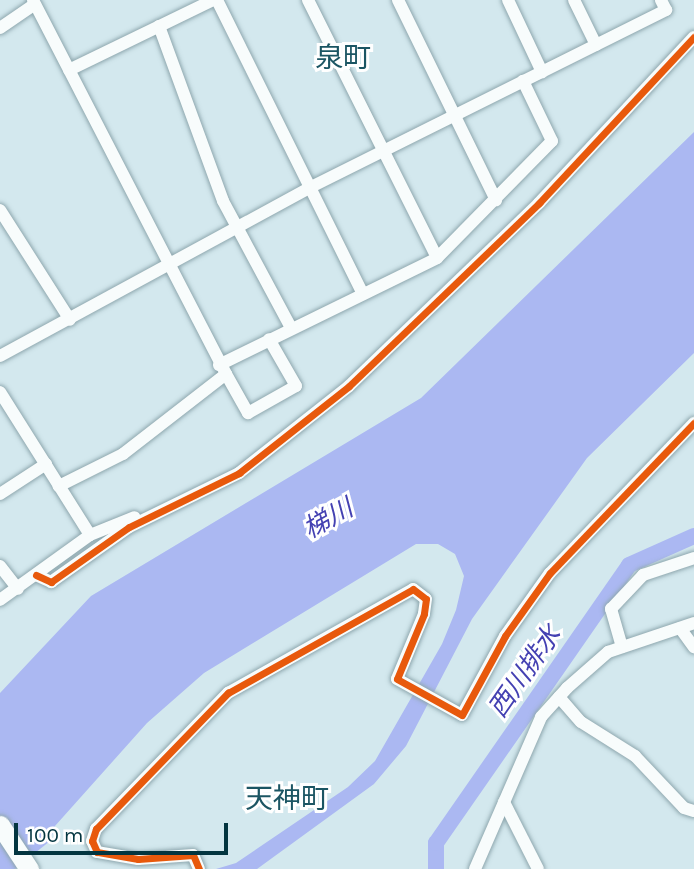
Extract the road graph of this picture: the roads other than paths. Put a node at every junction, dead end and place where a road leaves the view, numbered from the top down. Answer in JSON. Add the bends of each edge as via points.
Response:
{"nodes":[{"id":1,"x":215,"y":0,"type":"edge"},
{"id":2,"x":308,"y":0,"type":"edge"},
{"id":3,"x":398,"y":0,"type":"edge"},
{"id":4,"x":508,"y":0,"type":"edge"},
{"id":5,"x":574,"y":0,"type":"edge"},
{"id":6,"x":662,"y":0,"type":"edge"},
{"id":7,"x":34,"y":2,"type":"edge"},
{"id":8,"x":159,"y":26,"type":"junction"},
{"id":9,"x":0,"y":28,"type":"edge"},
{"id":10,"x":694,"y":37,"type":"edge"},
{"id":11,"x":596,"y":45,"type":"junction"},
{"id":12,"x":69,"y":71,"type":"junction"},
{"id":13,"x":542,"y":72,"type":"junction"},
{"id":14,"x":523,"y":81,"type":"junction"},
{"id":15,"x":454,"y":116,"type":"junction"},
{"id":16,"x":383,"y":151,"type":"junction"},
{"id":17,"x":311,"y":187,"type":"junction"},
{"id":18,"x":496,"y":200,"type":"junction"},
{"id":19,"x":0,"y":210,"type":"edge"},
{"id":20,"x":236,"y":229,"type":"junction"},
{"id":21,"x":437,"y":258,"type":"junction"},
{"id":22,"x":168,"y":268,"type":"junction"},
{"id":23,"x":363,"y":294,"type":"junction"},
{"id":24,"x":70,"y":320,"type":"junction"},
{"id":25,"x":291,"y":328,"type":"junction"},
{"id":26,"x":269,"y":339,"type":"junction"},
{"id":27,"x":0,"y":356,"type":"edge"},
{"id":28,"x":223,"y":370,"type":"junction"},
{"id":29,"x":0,"y":392,"type":"edge"},
{"id":30,"x":694,"y":423,"type":"edge"},
{"id":31,"x":46,"y":464,"type":"junction"},
{"id":32,"x":59,"y":486,"type":"junction"},
{"id":33,"x":0,"y":494,"type":"edge"},
{"id":34,"x":154,"y":515,"type":"junction"},
{"id":35,"x":90,"y":536,"type":"junction"},
{"id":36,"x":694,"y":558,"type":"edge"},
{"id":37,"x":0,"y":566,"type":"edge"},
{"id":38,"x":36,"y":575,"type":"junction"},
{"id":39,"x":18,"y":589,"type":"junction"},
{"id":40,"x":0,"y":600,"type":"edge"},
{"id":41,"x":694,"y":623,"type":"edge"},
{"id":42,"x":680,"y":628,"type":"junction"},
{"id":43,"x":622,"y":647,"type":"junction"},
{"id":44,"x":694,"y":647,"type":"edge"},
{"id":45,"x":559,"y":697,"type":"junction"},
{"id":46,"x":504,"y":802,"type":"junction"},
{"id":47,"x":694,"y":811,"type":"edge"},
{"id":48,"x":0,"y":825,"type":"edge"},
{"id":49,"x":29,"y":869,"type":"edge"},
{"id":50,"x":199,"y":869,"type":"edge"},
{"id":51,"x":475,"y":869,"type":"edge"},
{"id":52,"x":538,"y":869,"type":"edge"}],
"edges":[{"from":1,"to":8,"type":"street"},
{"from":1,"to":17,"type":"street"},
{"from":2,"to":16,"type":"street"},
{"from":3,"to":15,"type":"street"},
{"from":4,"to":13,"type":"street"},
{"from":5,"to":11,"type":"street"},
{"from":6,"to":11,"type":"street","via":[[666,10]]},
{"from":7,"to":9,"type":"street"},
{"from":7,"to":12,"type":"street"},
{"from":8,"to":12,"type":"street"},
{"from":8,"to":20,"type":"street"},
{"from":10,"to":34,"type":"street","via":[[529,213],[349,386],[239,473]]},
{"from":11,"to":13,"type":"street"},
{"from":12,"to":22,"type":"street"},
{"from":13,"to":14,"type":"street"},
{"from":14,"to":15,"type":"street"},
{"from":14,"to":18,"type":"street","via":[[552,141]]},
{"from":15,"to":16,"type":"street"},
{"from":15,"to":18,"type":"street"},
{"from":16,"to":17,"type":"street"},
{"from":16,"to":21,"type":"street"},
{"from":17,"to":20,"type":"street"},
{"from":17,"to":23,"type":"street"},
{"from":18,"to":21,"type":"street"},
{"from":19,"to":24,"type":"street"},
{"from":20,"to":22,"type":"street"},
{"from":20,"to":25,"type":"street"},
{"from":21,"to":23,"type":"street"},
{"from":22,"to":24,"type":"street"},
{"from":22,"to":28,"type":"street"},
{"from":23,"to":25,"type":"street"},
{"from":24,"to":27,"type":"street"},
{"from":25,"to":26,"type":"street"},
{"from":26,"to":28,"type":"street"},
{"from":26,"to":28,"type":"street","via":[[296,386],[248,413]]},
{"from":28,"to":32,"type":"street","via":[[123,454]]},
{"from":29,"to":31,"type":"street"},
{"from":30,"to":50,"type":"street","via":[[550,573],[505,636],[462,715],[397,679],[424,614],[426,599],[413,589],[228,693],[96,829],[92,841],[97,852],[128,858],[193,855]]},
{"from":31,"to":32,"type":"street"},
{"from":31,"to":33,"type":"street"},
{"from":32,"to":35,"type":"street"},
{"from":34,"to":35,"type":"street","via":[[139,515]]},
{"from":34,"to":38,"type":"street","via":[[51,582]]},
{"from":35,"to":38,"type":"street"},
{"from":36,"to":43,"type":"street","via":[[643,575],[611,608]]},
{"from":37,"to":39,"type":"street"},
{"from":38,"to":39,"type":"street"},
{"from":39,"to":40,"type":"street"},
{"from":41,"to":42,"type":"street"},
{"from":42,"to":43,"type":"street"},
{"from":42,"to":44,"type":"street"},
{"from":43,"to":45,"type":"street","via":[[608,652]]},
{"from":45,"to":46,"type":"street","via":[[541,717]]},
{"from":45,"to":47,"type":"street","via":[[581,722],[635,756],[684,807]]},
{"from":46,"to":51,"type":"street"},
{"from":46,"to":52,"type":"street"},
{"from":48,"to":49,"type":"main road"}]}
